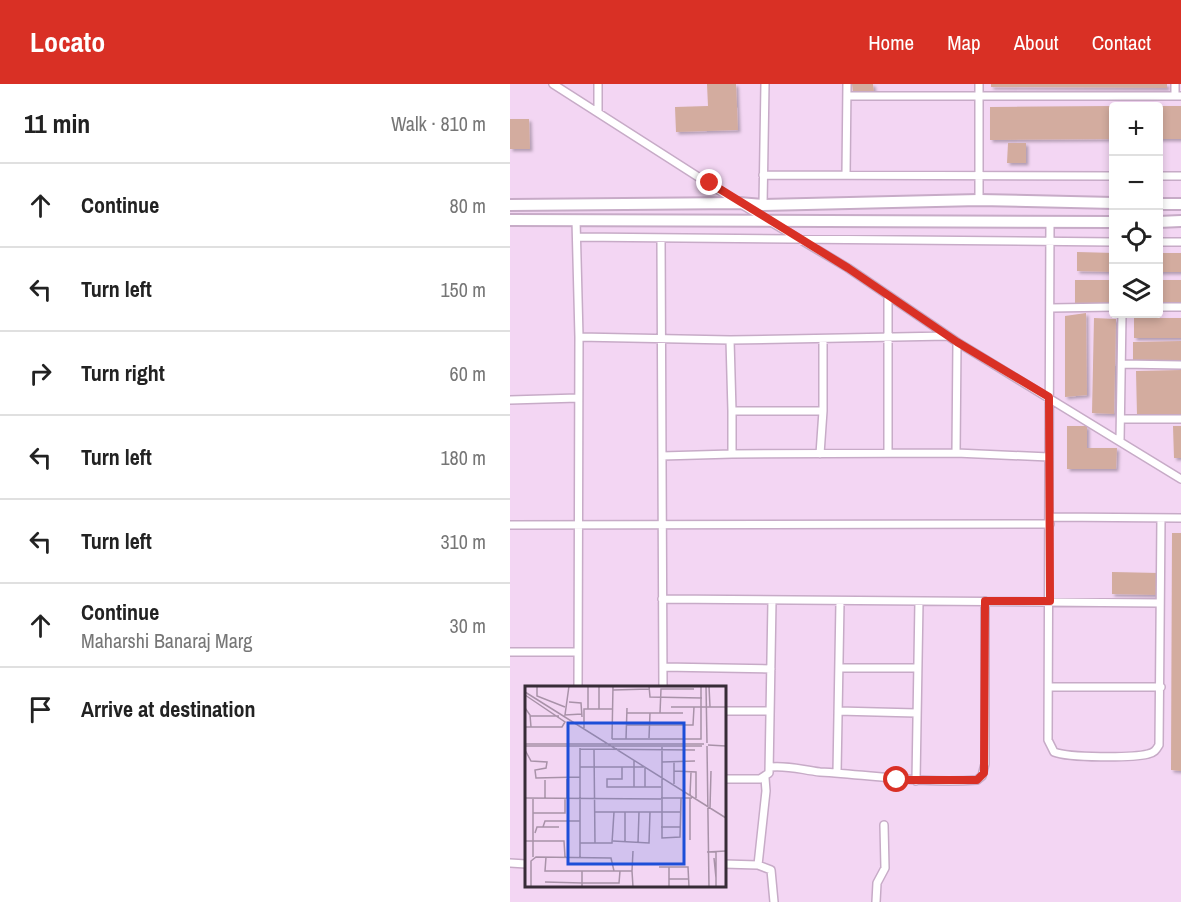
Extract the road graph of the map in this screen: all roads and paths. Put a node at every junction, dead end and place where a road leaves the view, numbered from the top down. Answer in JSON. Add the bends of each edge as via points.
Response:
{"nodes":[{"id":1,"x":553,"y":84,"type":"edge"},
{"id":2,"x":598,"y":84,"type":"edge"},
{"id":3,"x":765,"y":84,"type":"edge"},
{"id":4,"x":847,"y":84,"type":"edge"},
{"id":5,"x":979,"y":84,"type":"edge"},
{"id":6,"x":1175,"y":84,"type":"edge"},
{"id":7,"x":979,"y":95,"type":"junction"},
{"id":8,"x":847,"y":96,"type":"junction"},
{"id":9,"x":1178,"y":96,"type":"edge"},
{"id":10,"x":598,"y":112,"type":"junction"},
{"id":11,"x":763,"y":175,"type":"junction"},
{"id":12,"x":846,"y":175,"type":"junction"},
{"id":13,"x":980,"y":175,"type":"junction"},
{"id":14,"x":1109,"y":176,"type":"edge"},
{"id":15,"x":1163,"y":176,"type":"edge"},
{"id":16,"x":1181,"y":176,"type":"edge"},
{"id":17,"x":979,"y":200,"type":"junction"},
{"id":18,"x":739,"y":203,"type":"junction"},
{"id":19,"x":1109,"y":203,"type":"edge"},
{"id":20,"x":1163,"y":204,"type":"edge"},
{"id":21,"x":1181,"y":204,"type":"edge"},
{"id":22,"x":510,"y":205,"type":"edge"},
{"id":23,"x":763,"y":205,"type":"junction"},
{"id":24,"x":510,"y":220,"type":"edge"},
{"id":25,"x":576,"y":220,"type":"junction"},
{"id":26,"x":768,"y":220,"type":"junction"},
{"id":27,"x":1181,"y":221,"type":"edge"},
{"id":28,"x":1050,"y":222,"type":"junction"},
{"id":29,"x":1109,"y":222,"type":"edge"},
{"id":30,"x":1163,"y":222,"type":"edge"},
{"id":31,"x":577,"y":237,"type":"junction"},
{"id":32,"x":661,"y":238,"type":"junction"},
{"id":33,"x":798,"y":238,"type":"junction"},
{"id":34,"x":1050,"y":242,"type":"junction"},
{"id":35,"x":1109,"y":242,"type":"edge"},
{"id":36,"x":1163,"y":242,"type":"edge"},
{"id":37,"x":1181,"y":242,"type":"edge"},
{"id":38,"x":888,"y":296,"type":"junction"},
{"id":39,"x":1109,"y":307,"type":"edge"},
{"id":40,"x":1163,"y":307,"type":"edge"},
{"id":41,"x":1181,"y":307,"type":"edge"},
{"id":42,"x":1051,"y":308,"type":"junction"},
{"id":43,"x":1122,"y":318,"type":"edge"},
{"id":44,"x":948,"y":336,"type":"junction"},
{"id":45,"x":579,"y":337,"type":"junction"},
{"id":46,"x":888,"y":338,"type":"junction"},
{"id":47,"x":823,"y":339,"type":"junction"},
{"id":48,"x":662,"y":340,"type":"junction"},
{"id":49,"x":730,"y":340,"type":"junction"},
{"id":50,"x":957,"y":342,"type":"junction"},
{"id":51,"x":1122,"y":364,"type":"junction"},
{"id":52,"x":1181,"y":365,"type":"edge"},
{"id":53,"x":1049,"y":397,"type":"junction"},
{"id":54,"x":578,"y":398,"type":"junction"},
{"id":55,"x":510,"y":400,"type":"edge"},
{"id":56,"x":732,"y":411,"type":"junction"},
{"id":57,"x":823,"y":411,"type":"junction"},
{"id":58,"x":1121,"y":418,"type":"junction"},
{"id":59,"x":1181,"y":419,"type":"edge"},
{"id":60,"x":1120,"y":441,"type":"junction"},
{"id":61,"x":888,"y":453,"type":"junction"},
{"id":62,"x":956,"y":453,"type":"junction"},
{"id":63,"x":732,"y":454,"type":"junction"},
{"id":64,"x":820,"y":454,"type":"junction"},
{"id":65,"x":662,"y":456,"type":"junction"},
{"id":66,"x":1048,"y":457,"type":"junction"},
{"id":67,"x":1181,"y":479,"type":"edge"},
{"id":68,"x":1161,"y":518,"type":"junction"},
{"id":69,"x":1181,"y":518,"type":"edge"},
{"id":70,"x":1050,"y":521,"type":"junction"},
{"id":71,"x":510,"y":525,"type":"edge"},
{"id":72,"x":663,"y":525,"type":"junction"},
{"id":73,"x":577,"y":526,"type":"junction"},
{"id":74,"x":662,"y":599,"type":"junction"},
{"id":75,"x":772,"y":601,"type":"junction"},
{"id":76,"x":919,"y":601,"type":"junction"},
{"id":77,"x":985,"y":601,"type":"junction"},
{"id":78,"x":1050,"y":601,"type":"junction"},
{"id":79,"x":840,"y":602,"type":"junction"},
{"id":80,"x":1160,"y":603,"type":"junction"},
{"id":81,"x":510,"y":652,"type":"edge"},
{"id":82,"x":578,"y":652,"type":"junction"},
{"id":83,"x":663,"y":667,"type":"junction"},
{"id":84,"x":839,"y":668,"type":"junction"},
{"id":85,"x":917,"y":668,"type":"junction"},
{"id":86,"x":771,"y":669,"type":"junction"},
{"id":87,"x":578,"y":686,"type":"edge"},
{"id":88,"x":663,"y":686,"type":"edge"},
{"id":89,"x":1050,"y":687,"type":"junction"},
{"id":90,"x":1161,"y":687,"type":"junction"},
{"id":91,"x":726,"y":711,"type":"edge"},
{"id":92,"x":770,"y":711,"type":"junction"},
{"id":93,"x":838,"y":711,"type":"junction"},
{"id":94,"x":916,"y":713,"type":"junction"},
{"id":95,"x":770,"y":768,"type":"junction"},
{"id":96,"x":837,"y":772,"type":"junction"},
{"id":97,"x":765,"y":778,"type":"junction"},
{"id":98,"x":726,"y":779,"type":"edge"},
{"id":99,"x":916,"y":781,"type":"junction"},
{"id":100,"x":884,"y":825,"type":"dead end"},
{"id":101,"x":510,"y":863,"type":"edge"},
{"id":102,"x":525,"y":864,"type":"edge"},
{"id":103,"x":726,"y":864,"type":"edge"},
{"id":104,"x":758,"y":865,"type":"junction"},
{"id":105,"x":774,"y":902,"type":"edge"},
{"id":106,"x":876,"y":902,"type":"edge"}],
"edges":[{"from":1,"to":10,"type":"street"},
{"from":2,"to":10,"type":"street"},
{"from":3,"to":11,"type":"street"},
{"from":4,"to":8,"type":"street"},
{"from":5,"to":7,"type":"street"},
{"from":6,"to":9,"type":"street"},
{"from":7,"to":8,"type":"street"},
{"from":7,"to":9,"type":"street"},
{"from":7,"to":13,"type":"street"},
{"from":8,"to":12,"type":"street"},
{"from":10,"to":18,"type":"street"},
{"from":11,"to":12,"type":"street"},
{"from":11,"to":23,"type":"street"},
{"from":12,"to":13,"type":"street"},
{"from":13,"to":14,"type":"street"},
{"from":13,"to":17,"type":"street"},
{"from":15,"to":16,"type":"street"},
{"from":17,"to":19,"type":"street"},
{"from":17,"to":23,"type":"street"},
{"from":18,"to":22,"type":"street"},
{"from":18,"to":23,"type":"street"},
{"from":18,"to":26,"type":"street"},
{"from":20,"to":21,"type":"street"},
{"from":24,"to":25,"type":"street"},
{"from":25,"to":26,"type":"street"},
{"from":25,"to":31,"type":"street"},
{"from":26,"to":28,"type":"street"},
{"from":26,"to":33,"type":"street"},
{"from":27,"to":30,"type":"street"},
{"from":28,"to":29,"type":"street"},
{"from":28,"to":34,"type":"street"},
{"from":31,"to":32,"type":"street"},
{"from":31,"to":45,"type":"street"},
{"from":32,"to":33,"type":"street"},
{"from":32,"to":48,"type":"street"},
{"from":33,"to":34,"type":"street"},
{"from":33,"to":38,"type":"street"},
{"from":34,"to":35,"type":"street"},
{"from":34,"to":42,"type":"street"},
{"from":36,"to":37,"type":"street"},
{"from":38,"to":44,"type":"street"},
{"from":38,"to":46,"type":"street"},
{"from":39,"to":42,"type":"street"},
{"from":40,"to":41,"type":"street"},
{"from":42,"to":53,"type":"street"},
{"from":43,"to":51,"type":"street"},
{"from":44,"to":46,"type":"street"},
{"from":44,"to":50,"type":"street"},
{"from":45,"to":48,"type":"street"},
{"from":45,"to":54,"type":"street"},
{"from":46,"to":47,"type":"street"},
{"from":46,"to":61,"type":"street"},
{"from":47,"to":49,"type":"street"},
{"from":47,"to":57,"type":"street"},
{"from":48,"to":49,"type":"street"},
{"from":48,"to":65,"type":"street"},
{"from":49,"to":56,"type":"street"},
{"from":50,"to":53,"type":"street"},
{"from":50,"to":62,"type":"street"},
{"from":51,"to":52,"type":"street"},
{"from":51,"to":58,"type":"street"},
{"from":53,"to":60,"type":"street"},
{"from":53,"to":66,"type":"street"},
{"from":54,"to":55,"type":"street"},
{"from":54,"to":73,"type":"street"},
{"from":56,"to":57,"type":"street"},
{"from":56,"to":63,"type":"street"},
{"from":57,"to":64,"type":"street"},
{"from":58,"to":59,"type":"street"},
{"from":58,"to":60,"type":"street"},
{"from":60,"to":67,"type":"street"},
{"from":61,"to":62,"type":"street"},
{"from":61,"to":64,"type":"street"},
{"from":62,"to":66,"type":"street"},
{"from":63,"to":64,"type":"street"},
{"from":63,"to":65,"type":"street"},
{"from":65,"to":72,"type":"street"},
{"from":66,"to":70,"type":"street"},
{"from":68,"to":69,"type":"street"},
{"from":68,"to":70,"type":"street"},
{"from":68,"to":80,"type":"street"},
{"from":70,"to":72,"type":"street"},
{"from":70,"to":78,"type":"street"},
{"from":71,"to":73,"type":"street"},
{"from":72,"to":73,"type":"street"},
{"from":72,"to":74,"type":"street"},
{"from":73,"to":82,"type":"street"},
{"from":74,"to":75,"type":"street"},
{"from":74,"to":83,"type":"street"},
{"from":75,"to":79,"type":"street"},
{"from":75,"to":86,"type":"street"},
{"from":76,"to":77,"type":"street"},
{"from":76,"to":79,"type":"street"},
{"from":76,"to":85,"type":"street"},
{"from":77,"to":78,"type":"street"},
{"from":77,"to":99,"type":"street","via":[[984,773],[977,780]]},
{"from":78,"to":80,"type":"street"},
{"from":78,"to":89,"type":"street"},
{"from":79,"to":84,"type":"street"},
{"from":80,"to":90,"type":"street"},
{"from":81,"to":82,"type":"street"},
{"from":82,"to":87,"type":"street"},
{"from":83,"to":86,"type":"street"},
{"from":83,"to":88,"type":"street"},
{"from":84,"to":85,"type":"street"},
{"from":84,"to":93,"type":"street"},
{"from":85,"to":94,"type":"street"},
{"from":86,"to":92,"type":"street"},
{"from":89,"to":90,"type":"street"},
{"from":89,"to":90,"type":"street","via":[[1050,747],[1061,754],[1088,756],[1156,751]]},
{"from":91,"to":92,"type":"street"},
{"from":92,"to":95,"type":"street"},
{"from":93,"to":94,"type":"street"},
{"from":93,"to":96,"type":"street"},
{"from":94,"to":99,"type":"street"},
{"from":95,"to":96,"type":"street","via":[[792,766]]},
{"from":95,"to":97,"type":"street"},
{"from":96,"to":99,"type":"street"},
{"from":97,"to":98,"type":"street"},
{"from":97,"to":104,"type":"street"},
{"from":100,"to":106,"type":"street","via":[[885,868],[876,890]]},
{"from":101,"to":102,"type":"street"},
{"from":103,"to":104,"type":"street"},
{"from":104,"to":105,"type":"street","via":[[773,873]]}]}
